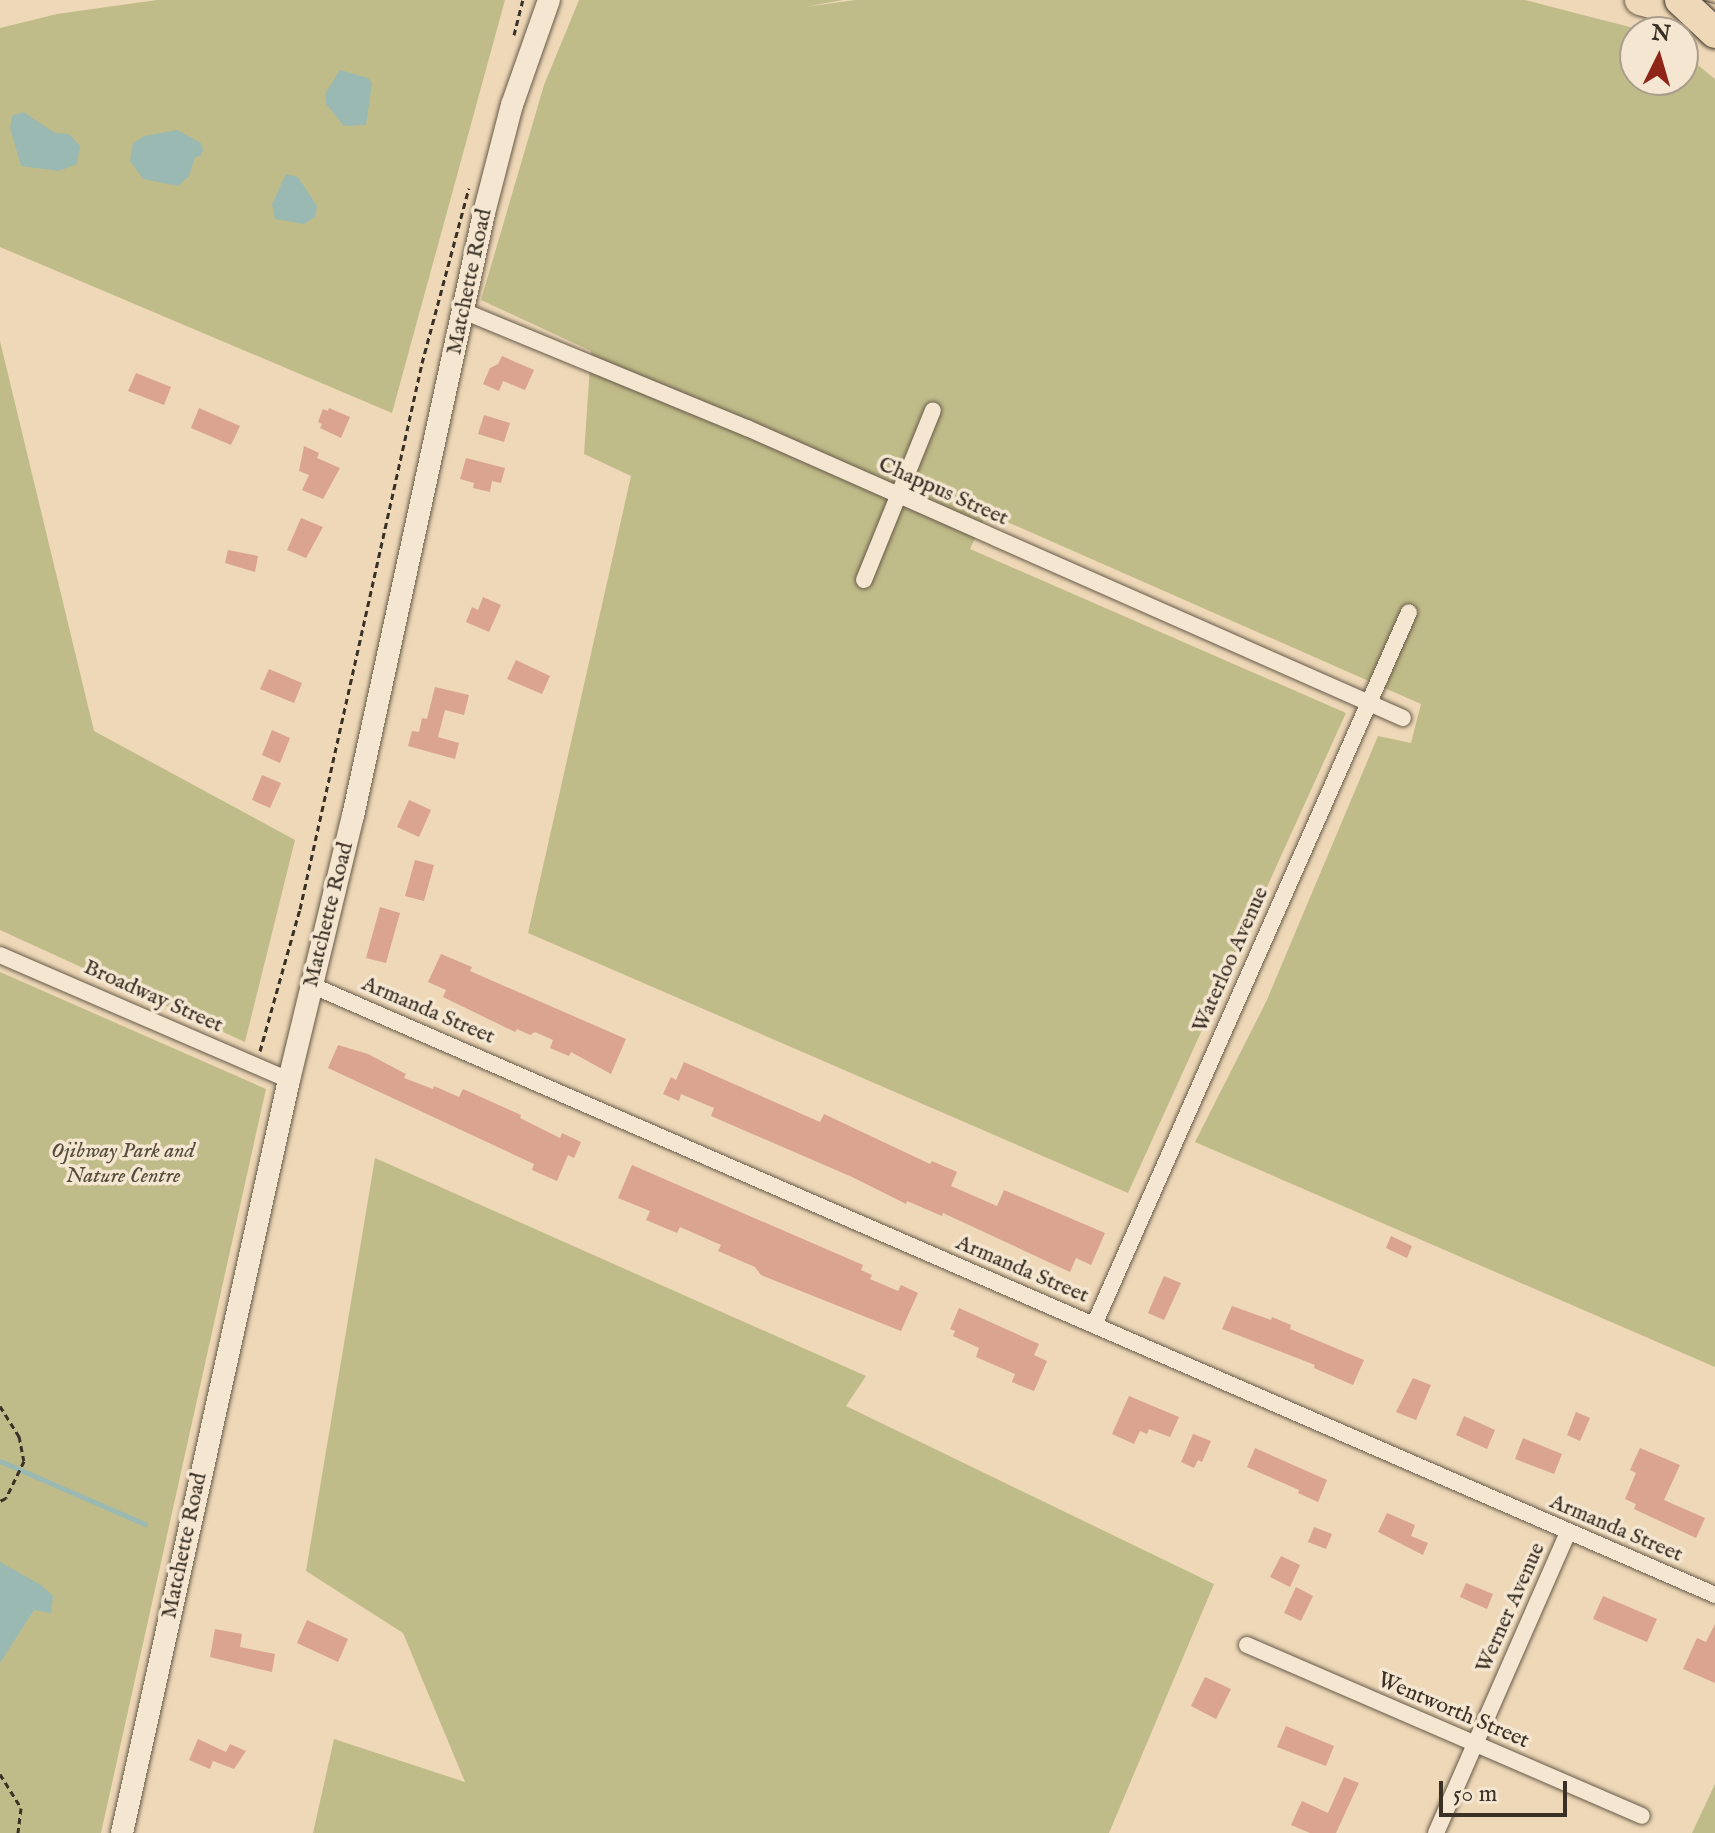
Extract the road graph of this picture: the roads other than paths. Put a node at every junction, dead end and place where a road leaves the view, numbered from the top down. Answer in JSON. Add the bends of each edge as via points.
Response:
{"nodes":[{"id":1,"x":549,"y":0,"type":"edge"},
{"id":2,"x":1640,"y":0,"type":"edge"},
{"id":3,"x":1680,"y":0,"type":"edge"},
{"id":4,"x":1715,"y":20,"type":"edge"},
{"id":5,"x":1715,"y":33,"type":"edge"},
{"id":6,"x":463,"y":311,"type":"junction"},
{"id":7,"x":933,"y":410,"type":"dead end"},
{"id":8,"x":897,"y":497,"type":"junction"},
{"id":9,"x":864,"y":580,"type":"dead end"},
{"id":10,"x":1409,"y":612,"type":"dead end"},
{"id":11,"x":1368,"y":704,"type":"junction"},
{"id":12,"x":1403,"y":718,"type":"dead end"},
{"id":13,"x":0,"y":955,"type":"edge"},
{"id":14,"x":311,"y":985,"type":"junction"},
{"id":15,"x":289,"y":1080,"type":"junction"},
{"id":16,"x":1094,"y":1325,"type":"junction"},
{"id":17,"x":1568,"y":1532,"type":"junction"},
{"id":18,"x":1715,"y":1595,"type":"edge"},
{"id":19,"x":1247,"y":1645,"type":"dead end"},
{"id":20,"x":1475,"y":1744,"type":"junction"},
{"id":21,"x":1642,"y":1816,"type":"dead end"},
{"id":22,"x":122,"y":1833,"type":"edge"},
{"id":23,"x":1436,"y":1833,"type":"edge"}],
"edges":[{"from":1,"to":6,"type":"street","name":"Matchette Road","via":[[512,105]]},
{"from":2,"to":4,"type":"highway"},
{"from":3,"to":5,"type":"highway","bridge":true},
{"from":6,"to":8,"type":"street","name":"Chappus Street","via":[[747,428]]},
{"from":6,"to":14,"type":"street","name":"Matchette Road"},
{"from":7,"to":8,"type":"street"},
{"from":8,"to":9,"type":"street"},
{"from":8,"to":11,"type":"street","name":"Chappus Street"},
{"from":10,"to":11,"type":"street","name":"Waterloo Avenue"},
{"from":11,"to":12,"type":"street","name":"Chappus Street"},
{"from":11,"to":16,"type":"street","name":"Waterloo Avenue"},
{"from":13,"to":15,"type":"street","name":"Broadway Street"},
{"from":14,"to":15,"type":"street","name":"Matchette Road"},
{"from":14,"to":16,"type":"street","name":"Armanda Street"},
{"from":15,"to":22,"type":"street","name":"Matchette Road"},
{"from":16,"to":17,"type":"street","name":"Armanda Street"},
{"from":17,"to":18,"type":"street","name":"Armanda Street"},
{"from":17,"to":20,"type":"street","name":"Werner Avenue"},
{"from":19,"to":20,"type":"street","name":"Wentworth Street"},
{"from":20,"to":21,"type":"street","name":"Wentworth Street"},
{"from":20,"to":23,"type":"street","name":"Werner Avenue"}]}
